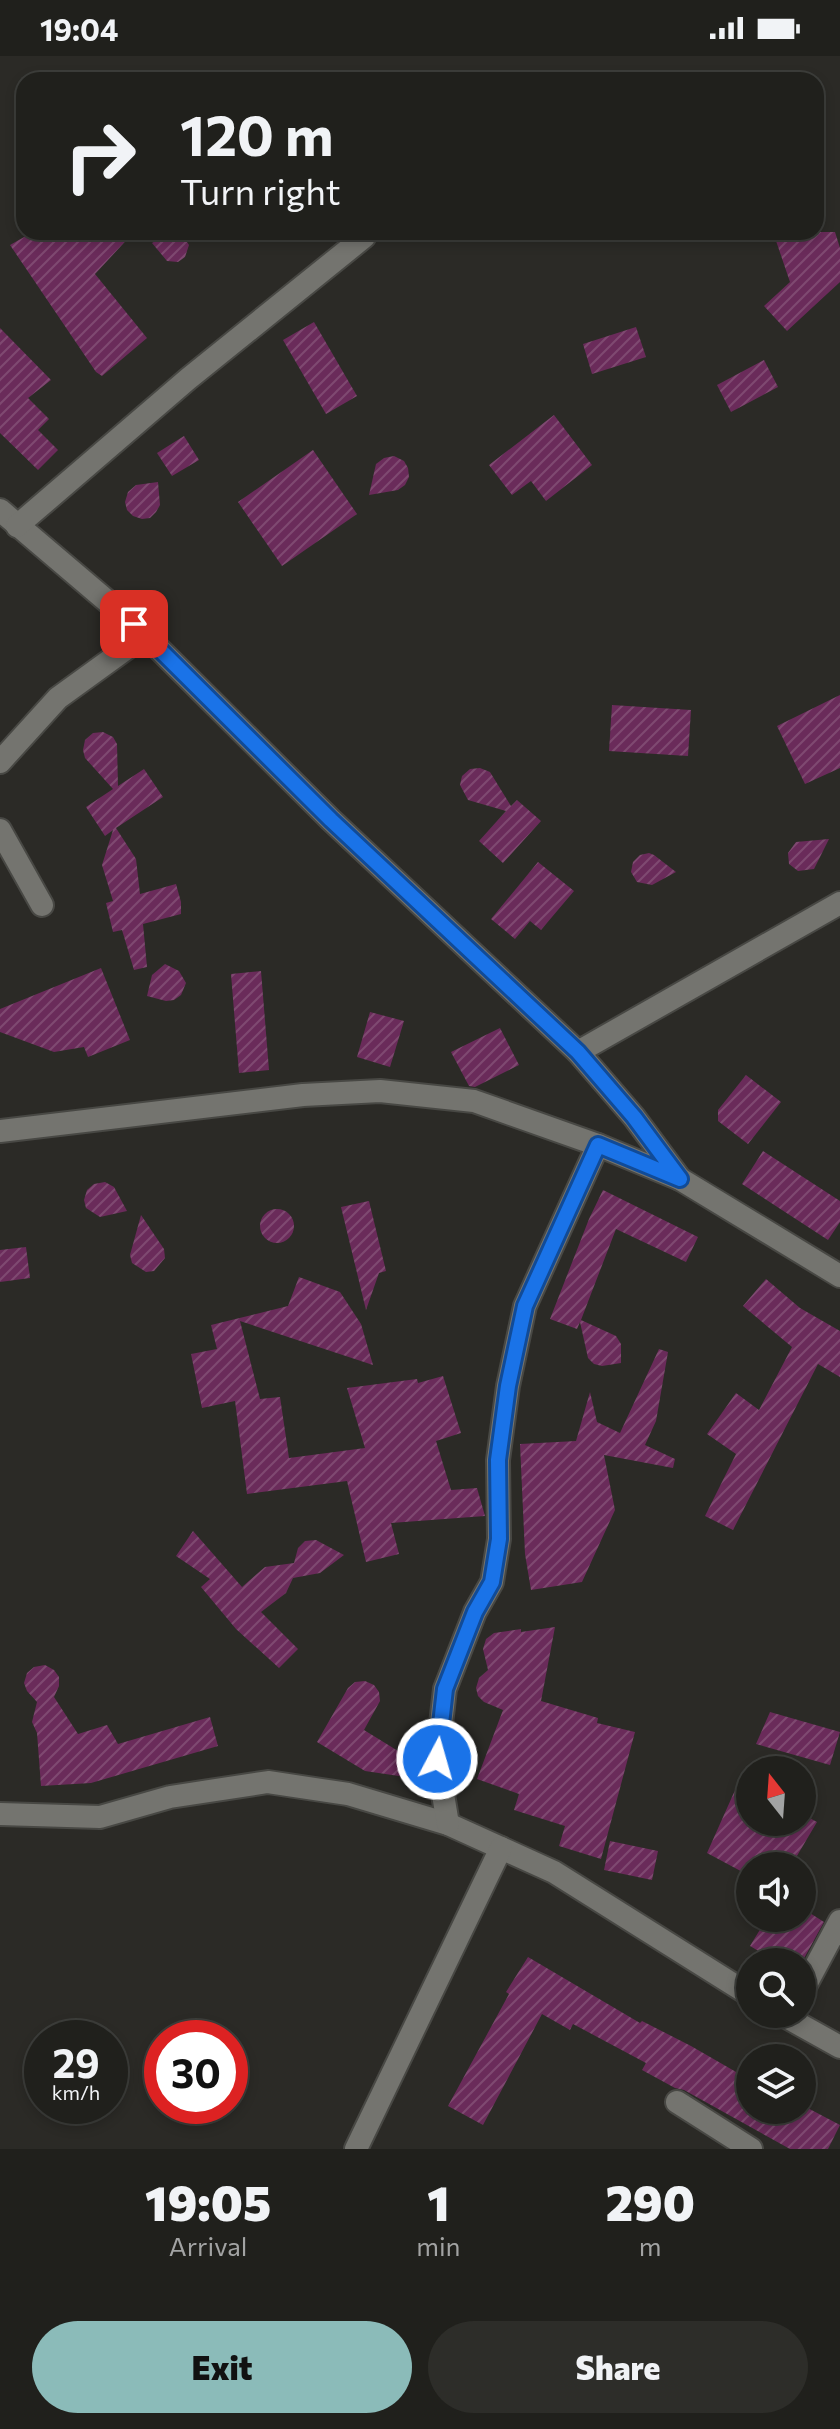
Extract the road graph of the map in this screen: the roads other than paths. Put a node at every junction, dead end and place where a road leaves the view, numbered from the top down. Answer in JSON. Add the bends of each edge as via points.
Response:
{"nodes":[{"id":1,"x":360,"y":240,"type":"edge"},
{"id":2,"x":0,"y":510,"type":"edge"},
{"id":3,"x":17,"y":526,"type":"junction"},
{"id":4,"x":145,"y":635,"type":"junction"},
{"id":5,"x":0,"y":762,"type":"edge"},
{"id":6,"x":0,"y":830,"type":"edge"},
{"id":7,"x":840,"y":903,"type":"edge"},
{"id":8,"x":42,"y":905,"type":"dead end"},
{"id":9,"x":578,"y":1052,"type":"junction"},
{"id":10,"x":0,"y":1131,"type":"edge"},
{"id":11,"x":598,"y":1145,"type":"junction"},
{"id":12,"x":680,"y":1179,"type":"junction"},
{"id":13,"x":840,"y":1276,"type":"edge"},
{"id":14,"x":0,"y":1814,"type":"edge"},
{"id":15,"x":448,"y":1824,"type":"junction"},
{"id":16,"x":501,"y":1848,"type":"junction"},
{"id":17,"x":840,"y":1921,"type":"edge"},
{"id":18,"x":816,"y":1966,"type":"edge"},
{"id":19,"x":736,"y":1986,"type":"edge"},
{"id":20,"x":807,"y":2028,"type":"edge"},
{"id":21,"x":840,"y":2047,"type":"edge"},
{"id":22,"x":677,"y":2102,"type":"dead end"},
{"id":23,"x":356,"y":2149,"type":"edge"},
{"id":24,"x":751,"y":2149,"type":"edge"}],
"edges":[{"from":1,"to":3,"type":"street"},
{"from":2,"to":3,"type":"street"},
{"from":3,"to":4,"type":"street"},
{"from":4,"to":5,"type":"street","via":[[58,698]]},
{"from":4,"to":9,"type":"street","via":[[331,820]]},
{"from":6,"to":8,"type":"street"},
{"from":7,"to":9,"type":"street"},
{"from":9,"to":12,"type":"street"},
{"from":10,"to":11,"type":"street","via":[[303,1095],[380,1091],[474,1101]]},
{"from":11,"to":12,"type":"street"},
{"from":11,"to":15,"type":"street","via":[[525,1306],[498,1460],[499,1539],[492,1582],[445,1689],[437,1759]]},
{"from":12,"to":13,"type":"street"},
{"from":14,"to":15,"type":"street","via":[[100,1817],[170,1797],[268,1782],[348,1794]]},
{"from":15,"to":16,"type":"street"},
{"from":16,"to":19,"type":"street","via":[[554,1872]]},
{"from":16,"to":23,"type":"street"},
{"from":17,"to":18,"type":"street"},
{"from":20,"to":21,"type":"street"},
{"from":22,"to":24,"type":"street"}]}
